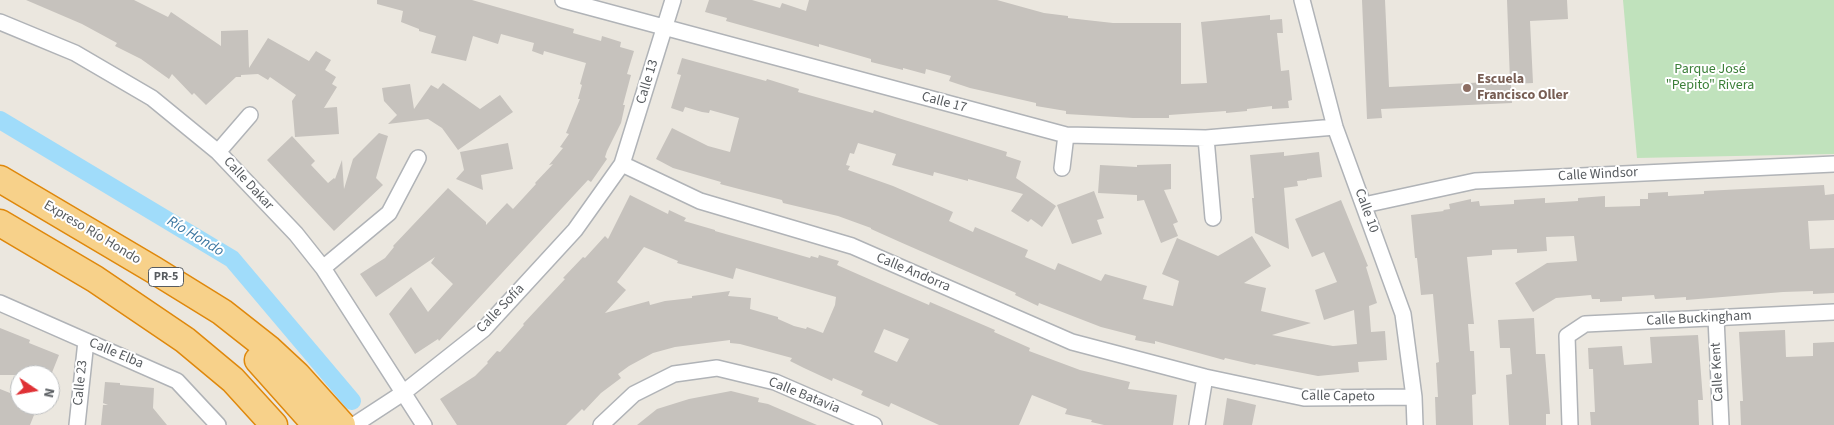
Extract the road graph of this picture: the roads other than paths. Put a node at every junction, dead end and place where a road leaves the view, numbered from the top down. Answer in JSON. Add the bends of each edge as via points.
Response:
{"nodes":[{"id":1,"x":563,"y":0,"type":"edge"},
{"id":2,"x":672,"y":0,"type":"edge"},
{"id":3,"x":1302,"y":0,"type":"edge"},
{"id":4,"x":0,"y":22,"type":"edge"},
{"id":5,"x":664,"y":29,"type":"junction"},
{"id":6,"x":250,"y":115,"type":"dead end"},
{"id":7,"x":1335,"y":127,"type":"junction"},
{"id":8,"x":1066,"y":135,"type":"junction"},
{"id":9,"x":1206,"y":138,"type":"junction"},
{"id":10,"x":218,"y":152,"type":"junction"},
{"id":11,"x":418,"y":158,"type":"dead end"},
{"id":12,"x":622,"y":164,"type":"junction"},
{"id":13,"x":1834,"y":164,"type":"edge"},
{"id":14,"x":1062,"y":168,"type":"dead end"},
{"id":15,"x":0,"y":179,"type":"edge"},
{"id":16,"x":1364,"y":205,"type":"junction"},
{"id":17,"x":1213,"y":218,"type":"dead end"},
{"id":18,"x":0,"y":223,"type":"edge"},
{"id":19,"x":323,"y":268,"type":"junction"},
{"id":20,"x":0,"y":303,"type":"edge"},
{"id":21,"x":1834,"y":312,"type":"edge"},
{"id":22,"x":1716,"y":318,"type":"junction"},
{"id":23,"x":86,"y":341,"type":"junction"},
{"id":24,"x":1205,"y":377,"type":"junction"},
{"id":25,"x":403,"y":393,"type":"junction"},
{"id":26,"x":1414,"y":397,"type":"junction"},
{"id":27,"x":290,"y":415,"type":"edge"},
{"id":28,"x":77,"y":425,"type":"edge"},
{"id":29,"x":218,"y":425,"type":"edge"},
{"id":30,"x":316,"y":425,"type":"edge"},
{"id":31,"x":342,"y":425,"type":"edge"},
{"id":32,"x":354,"y":425,"type":"edge"},
{"id":33,"x":424,"y":425,"type":"edge"},
{"id":34,"x":601,"y":425,"type":"edge"},
{"id":35,"x":874,"y":425,"type":"edge"},
{"id":36,"x":1197,"y":425,"type":"edge"},
{"id":37,"x":1415,"y":425,"type":"edge"},
{"id":38,"x":1570,"y":425,"type":"edge"},
{"id":39,"x":1721,"y":425,"type":"edge"}],
"edges":[{"from":1,"to":5,"type":"street","name":"Calle 17"},
{"from":2,"to":5,"type":"street","name":"Calle 13"},
{"from":3,"to":7,"type":"street","name":"Calle 10"},
{"from":4,"to":10,"type":"street","name":"Calle Dakar","via":[[75,53],[152,98]]},
{"from":5,"to":8,"type":"street","name":"Calle 17"},
{"from":5,"to":12,"type":"street","name":"Calle 13"},
{"from":6,"to":10,"type":"street"},
{"from":7,"to":9,"type":"street","name":"Calle 17"},
{"from":7,"to":16,"type":"street","name":"Calle 10"},
{"from":8,"to":9,"type":"street","name":"Calle 17"},
{"from":8,"to":14,"type":"street"},
{"from":9,"to":17,"type":"street"},
{"from":10,"to":19,"type":"street","name":"Calle Dakar","via":[[296,234]]},
{"from":11,"to":19,"type":"street","via":[[389,213]]},
{"from":12,"to":24,"type":"street","name":"Calle Andorra","via":[[700,201],[852,246],[1072,342]]},
{"from":12,"to":25,"type":"street","name":"Calle Sofía","via":[[574,230],[484,329]]},
{"from":13,"to":16,"type":"street","name":"Calle Windsor","via":[[1475,181]]},
{"from":15,"to":27,"type":"highway","name":"Expreso Río Hondo","number":"PR-5","via":[[222,312],[269,349]]},
{"from":16,"to":26,"type":"street","name":"Calle 10","via":[[1403,314]]},
{"from":18,"to":27,"type":"highway","via":[[95,279],[174,332],[215,354]]},
{"from":19,"to":25,"type":"street","name":"Calle Dakar"},
{"from":20,"to":23,"type":"street","name":"Calle Elba"},
{"from":21,"to":22,"type":"street","name":"Calle Buckingham"},
{"from":22,"to":38,"type":"street","name":"Calle Buckingham","via":[[1585,324],[1567,336]]},
{"from":22,"to":39,"type":"street","name":"Calle Kent"},
{"from":23,"to":28,"type":"street","name":"Calle 23"},
{"from":23,"to":29,"type":"street","name":"Calle Elba","via":[[177,381]]},
{"from":24,"to":26,"type":"street","name":"Calle Capeto","via":[[1304,398]]},
{"from":24,"to":36,"type":"street"},
{"from":25,"to":32,"type":"street","name":"Calle Sofía"},
{"from":25,"to":33,"type":"street","name":"Calle Dakar"},
{"from":26,"to":37,"type":"street","name":"Calle 10"},
{"from":27,"to":30,"type":"highway"},
{"from":27,"to":31,"type":"highway","name":"Expreso Río Hondo","number":"PR-5"},
{"from":34,"to":35,"type":"street","name":"Calle Batavia","via":[[634,394],[674,374],[717,368],[775,382]]}]}
